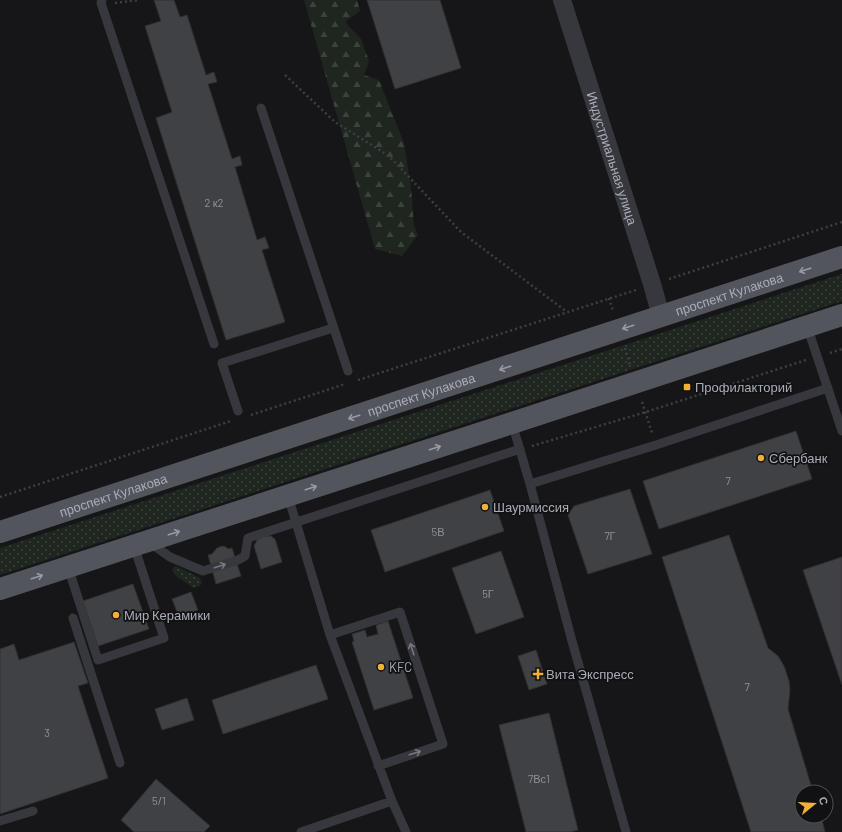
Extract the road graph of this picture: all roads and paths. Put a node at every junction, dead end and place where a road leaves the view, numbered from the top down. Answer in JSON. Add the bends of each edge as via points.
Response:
{"nodes":[{"id":1,"x":102,"y":0,"type":"edge"},
{"id":2,"x":562,"y":0,"type":"edge"},
{"id":3,"x":285,"y":75,"type":"dead end"},
{"id":4,"x":262,"y":108,"type":"dead end"},
{"id":5,"x":842,"y":222,"type":"edge"},
{"id":6,"x":842,"y":258,"type":"edge"},
{"id":7,"x":652,"y":284,"type":"junction"},
{"id":8,"x":567,"y":312,"type":"junction"},
{"id":9,"x":842,"y":315,"type":"edge"},
{"id":10,"x":661,"y":316,"type":"junction"},
{"id":11,"x":807,"y":326,"type":"junction"},
{"id":12,"x":334,"y":328,"type":"junction"},
{"id":13,"x":214,"y":344,"type":"dead end"},
{"id":14,"x":842,"y":349,"type":"edge"},
{"id":15,"x":817,"y":357,"type":"junction"},
{"id":16,"x":348,"y":371,"type":"dead end"},
{"id":17,"x":355,"y":381,"type":"dead end"},
{"id":18,"x":348,"y":384,"type":"dead end"},
{"id":19,"x":828,"y":388,"type":"junction"},
{"id":20,"x":238,"y":411,"type":"dead end"},
{"id":21,"x":249,"y":416,"type":"dead end"},
{"id":22,"x":234,"y":420,"type":"dead end"},
{"id":23,"x":512,"y":423,"type":"junction"},
{"id":24,"x":842,"y":431,"type":"edge"},
{"id":25,"x":520,"y":449,"type":"junction"},
{"id":26,"x":530,"y":484,"type":"junction"},
{"id":27,"x":288,"y":496,"type":"junction"},
{"id":28,"x":0,"y":497,"type":"edge"},
{"id":29,"x":297,"y":523,"type":"junction"},
{"id":30,"x":0,"y":532,"type":"edge"},
{"id":31,"x":141,"y":544,"type":"junction"},
{"id":32,"x":68,"y":568,"type":"junction"},
{"id":33,"x":0,"y":590,"type":"edge"},
{"id":34,"x":73,"y":618,"type":"dead end"},
{"id":35,"x":330,"y":635,"type":"junction"},
{"id":36,"x":120,"y":763,"type":"dead end"},
{"id":37,"x":378,"y":766,"type":"junction"},
{"id":38,"x":392,"y":801,"type":"junction"},
{"id":39,"x":33,"y":811,"type":"dead end"},
{"id":40,"x":0,"y":821,"type":"edge"},
{"id":41,"x":301,"y":832,"type":"edge"},
{"id":42,"x":406,"y":832,"type":"edge"},
{"id":43,"x":626,"y":832,"type":"edge"}],
"edges":[{"from":1,"to":13,"type":"lane","via":[[100,3]]},
{"from":2,"to":7,"type":"street","name":"Индустриальная улица"},
{"from":3,"to":8,"type":"path","via":[[335,122],[389,156],[461,232]]},
{"from":4,"to":12,"type":"lane"},
{"from":5,"to":7,"type":"path"},
{"from":6,"to":10,"type":"main road","name":"проспект Кулакова","one_way":true},
{"from":7,"to":8,"type":"path"},
{"from":7,"to":10,"type":"street","name":"Индустриальная улица"},
{"from":8,"to":17,"type":"path"},
{"from":9,"to":11,"type":"main road"},
{"from":10,"to":30,"type":"main road","name":"проспект Кулакова","one_way":true},
{"from":11,"to":15,"type":"lane"},
{"from":11,"to":23,"type":"main road"},
{"from":12,"to":16,"type":"lane"},
{"from":12,"to":20,"type":"lane","via":[[222,363]]},
{"from":14,"to":15,"type":"path"},
{"from":15,"to":19,"type":"lane"},
{"from":15,"to":25,"type":"path"},
{"from":18,"to":21,"type":"path"},
{"from":19,"to":24,"type":"lane"},
{"from":19,"to":26,"type":"lane"},
{"from":22,"to":28,"type":"path"},
{"from":23,"to":25,"type":"lane"},
{"from":27,"to":23,"type":"main road","one_way":true},
{"from":25,"to":26,"type":"lane"},
{"from":25,"to":29,"type":"lane"},
{"from":26,"to":43,"type":"lane"},
{"from":27,"to":29,"type":"lane"},
{"from":31,"to":27,"type":"main road","one_way":true},
{"from":31,"to":29,"type":"lane","one_way":true,"via":[[203,571],[245,556],[248,538]]},
{"from":29,"to":35,"type":"lane"},
{"from":31,"to":32,"type":"main road"},
{"from":31,"to":32,"type":"lane","via":[[164,638],[98,660]]},
{"from":33,"to":32,"type":"main road","one_way":true},
{"from":34,"to":36,"type":"lane"},
{"from":35,"to":37,"type":"lane"},
{"from":37,"to":35,"type":"lane","one_way":true,"via":[[443,744],[400,612]]},
{"from":37,"to":38,"type":"lane"},
{"from":38,"to":41,"type":"lane"},
{"from":38,"to":42,"type":"lane"},
{"from":39,"to":40,"type":"lane"}]}
